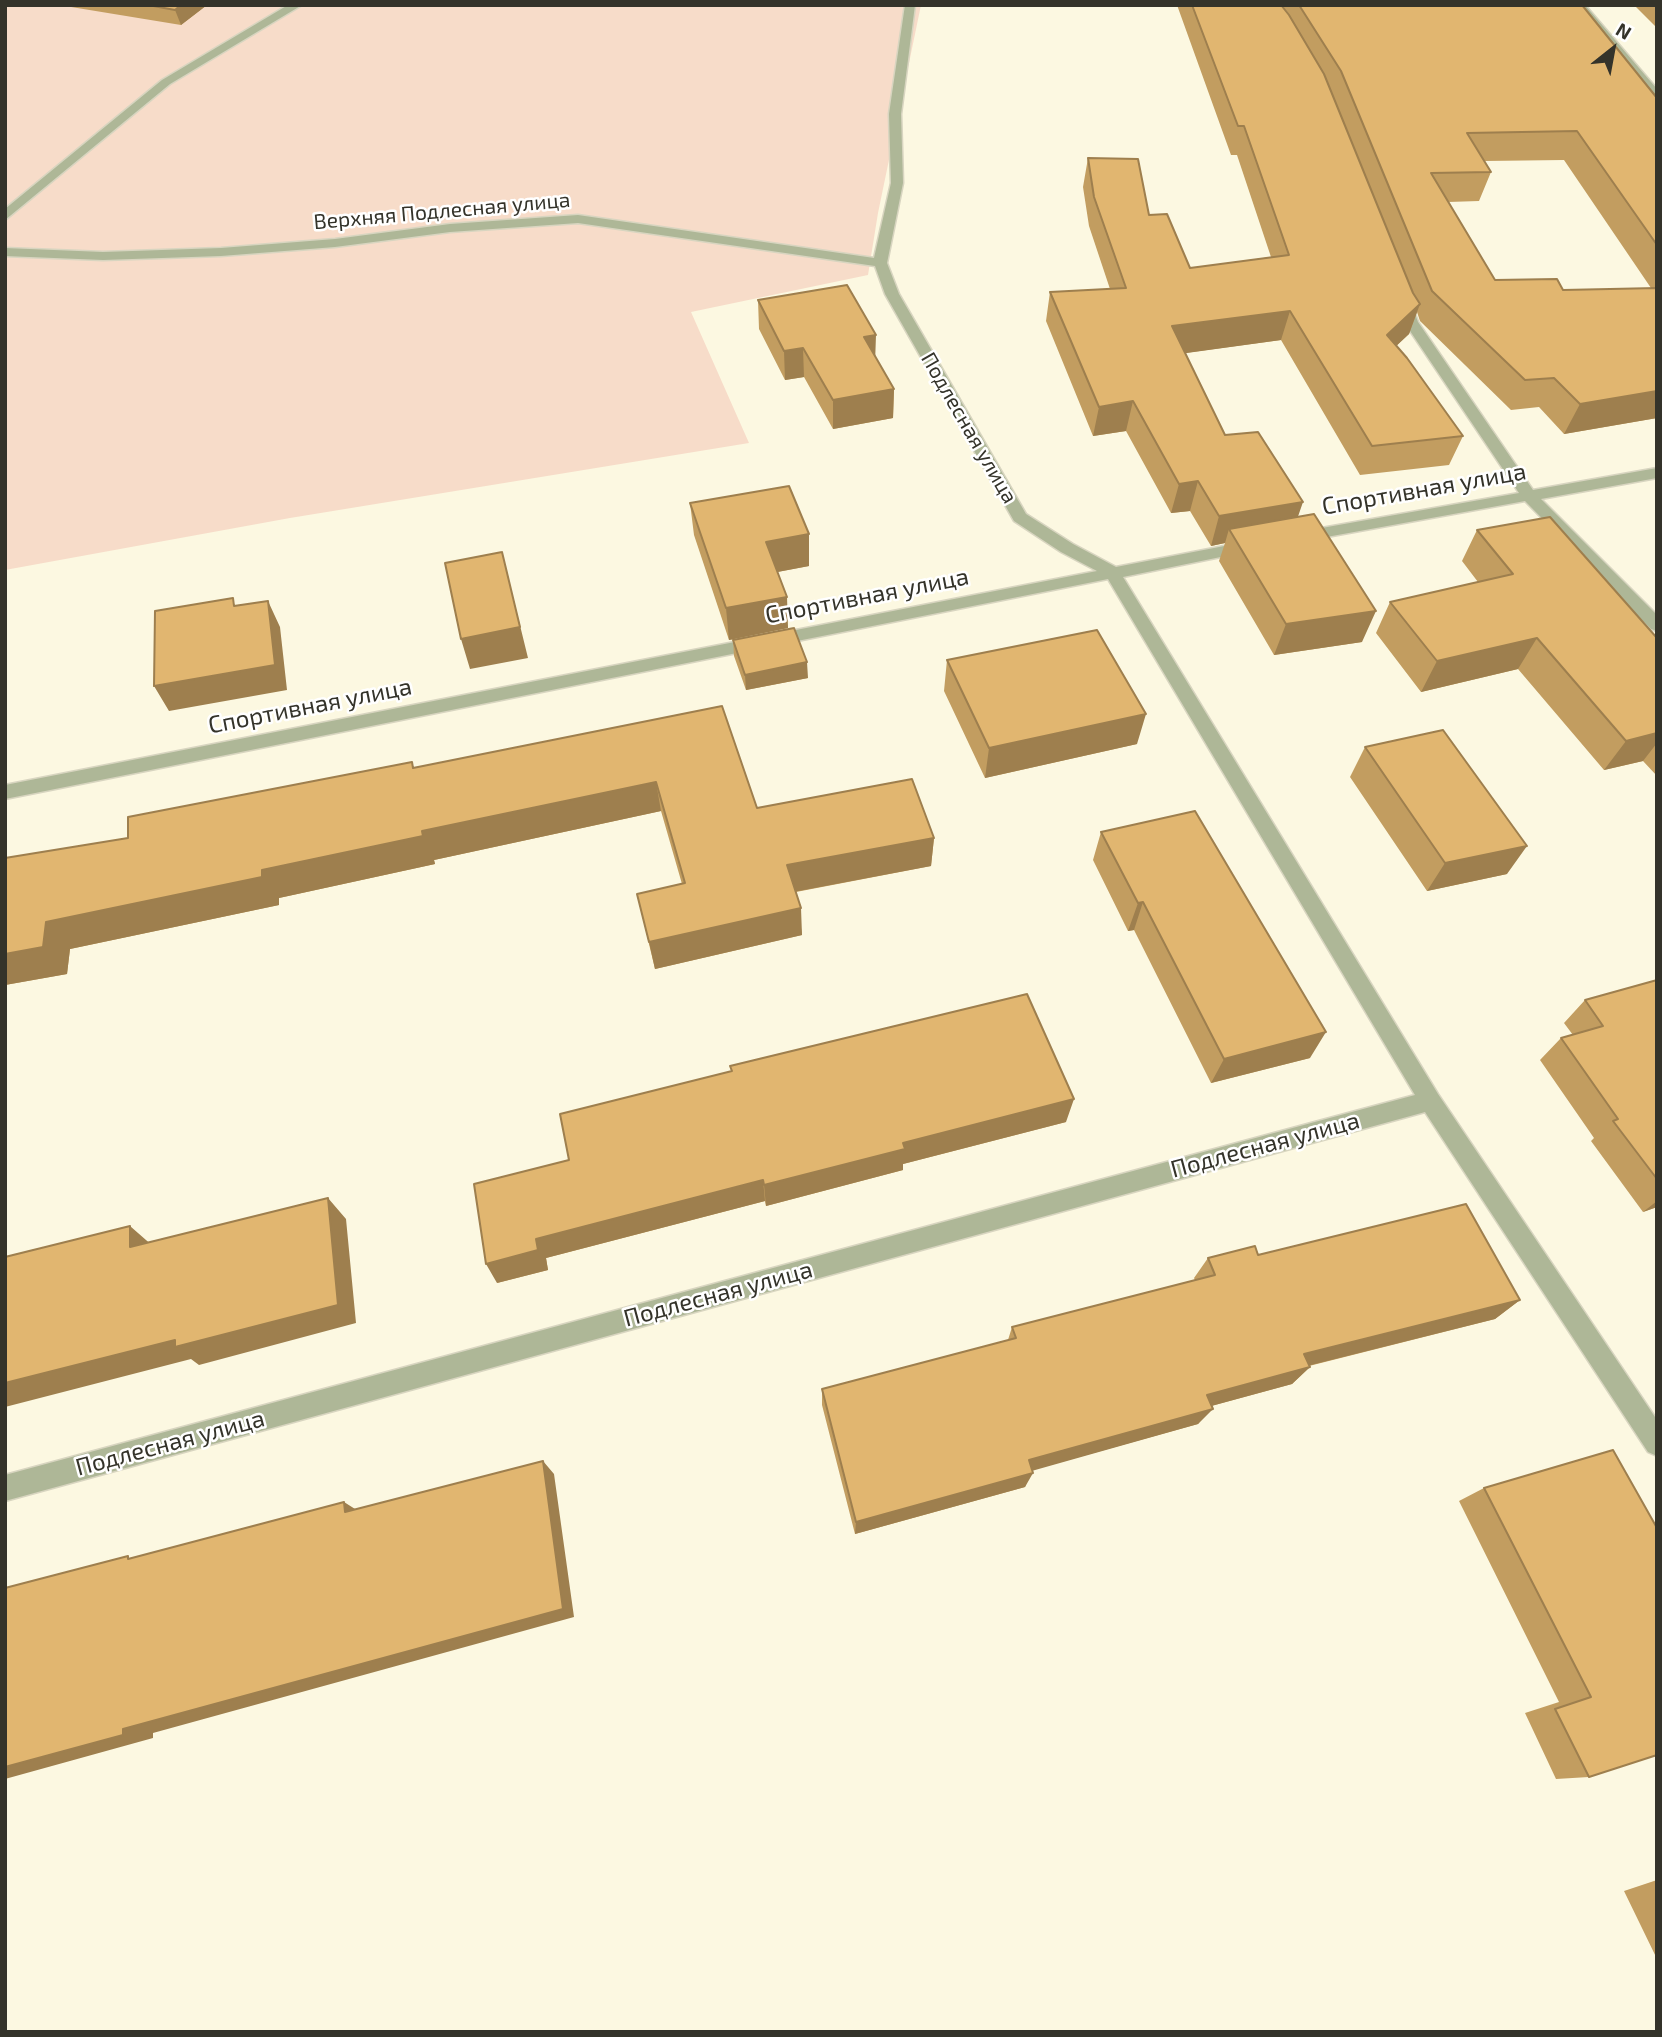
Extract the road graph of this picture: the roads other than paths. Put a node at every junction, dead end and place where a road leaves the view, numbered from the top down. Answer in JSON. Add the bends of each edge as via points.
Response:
{"nodes":[{"id":1,"x":297,"y":5,"type":"edge"},
{"id":2,"x":911,"y":5,"type":"edge"},
{"id":3,"x":1579,"y":5,"type":"edge"},
{"id":4,"x":1657,"y":96,"type":"edge"},
{"id":5,"x":5,"y":216,"type":"edge"},
{"id":6,"x":5,"y":253,"type":"edge"},
{"id":7,"x":880,"y":263,"type":"junction"},
{"id":8,"x":1396,"y":283,"type":"edge"},
{"id":9,"x":1657,"y":472,"type":"edge"},
{"id":10,"x":1528,"y":495,"type":"junction"},
{"id":11,"x":1287,"y":540,"type":"edge"},
{"id":12,"x":1260,"y":544,"type":"edge"},
{"id":13,"x":1112,"y":572,"type":"junction"},
{"id":14,"x":1657,"y":625,"type":"edge"},
{"id":15,"x":5,"y":792,"type":"edge"},
{"id":16,"x":1430,"y":1101,"type":"junction"},
{"id":17,"x":1657,"y":1443,"type":"edge"},
{"id":18,"x":5,"y":1488,"type":"edge"}],
"edges":[{"from":1,"to":5,"type":"street","via":[[166,82]]},
{"from":2,"to":7,"type":"street","via":[[895,114],[897,183]]},
{"from":3,"to":4,"type":"street"},
{"from":6,"to":7,"type":"street","name":"Верхняя Подлесная улица","via":[[221,252],[578,219]]},
{"from":7,"to":13,"type":"street","name":"Подлесная улица","via":[[892,294],[1020,517]]},
{"from":8,"to":10,"type":"street","via":[[1411,322]]},
{"from":9,"to":10,"type":"street","name":"Спортивная улица"},
{"from":10,"to":11,"type":"street","name":"Спортивная улица"},
{"from":10,"to":14,"type":"street"},
{"from":12,"to":13,"type":"street","name":"Спортивная улица"},
{"from":13,"to":15,"type":"street","name":"Спортивная улица"},
{"from":13,"to":16,"type":"street"},
{"from":16,"to":17,"type":"street"},
{"from":16,"to":18,"type":"street","name":"Подлесная улица"}]}
